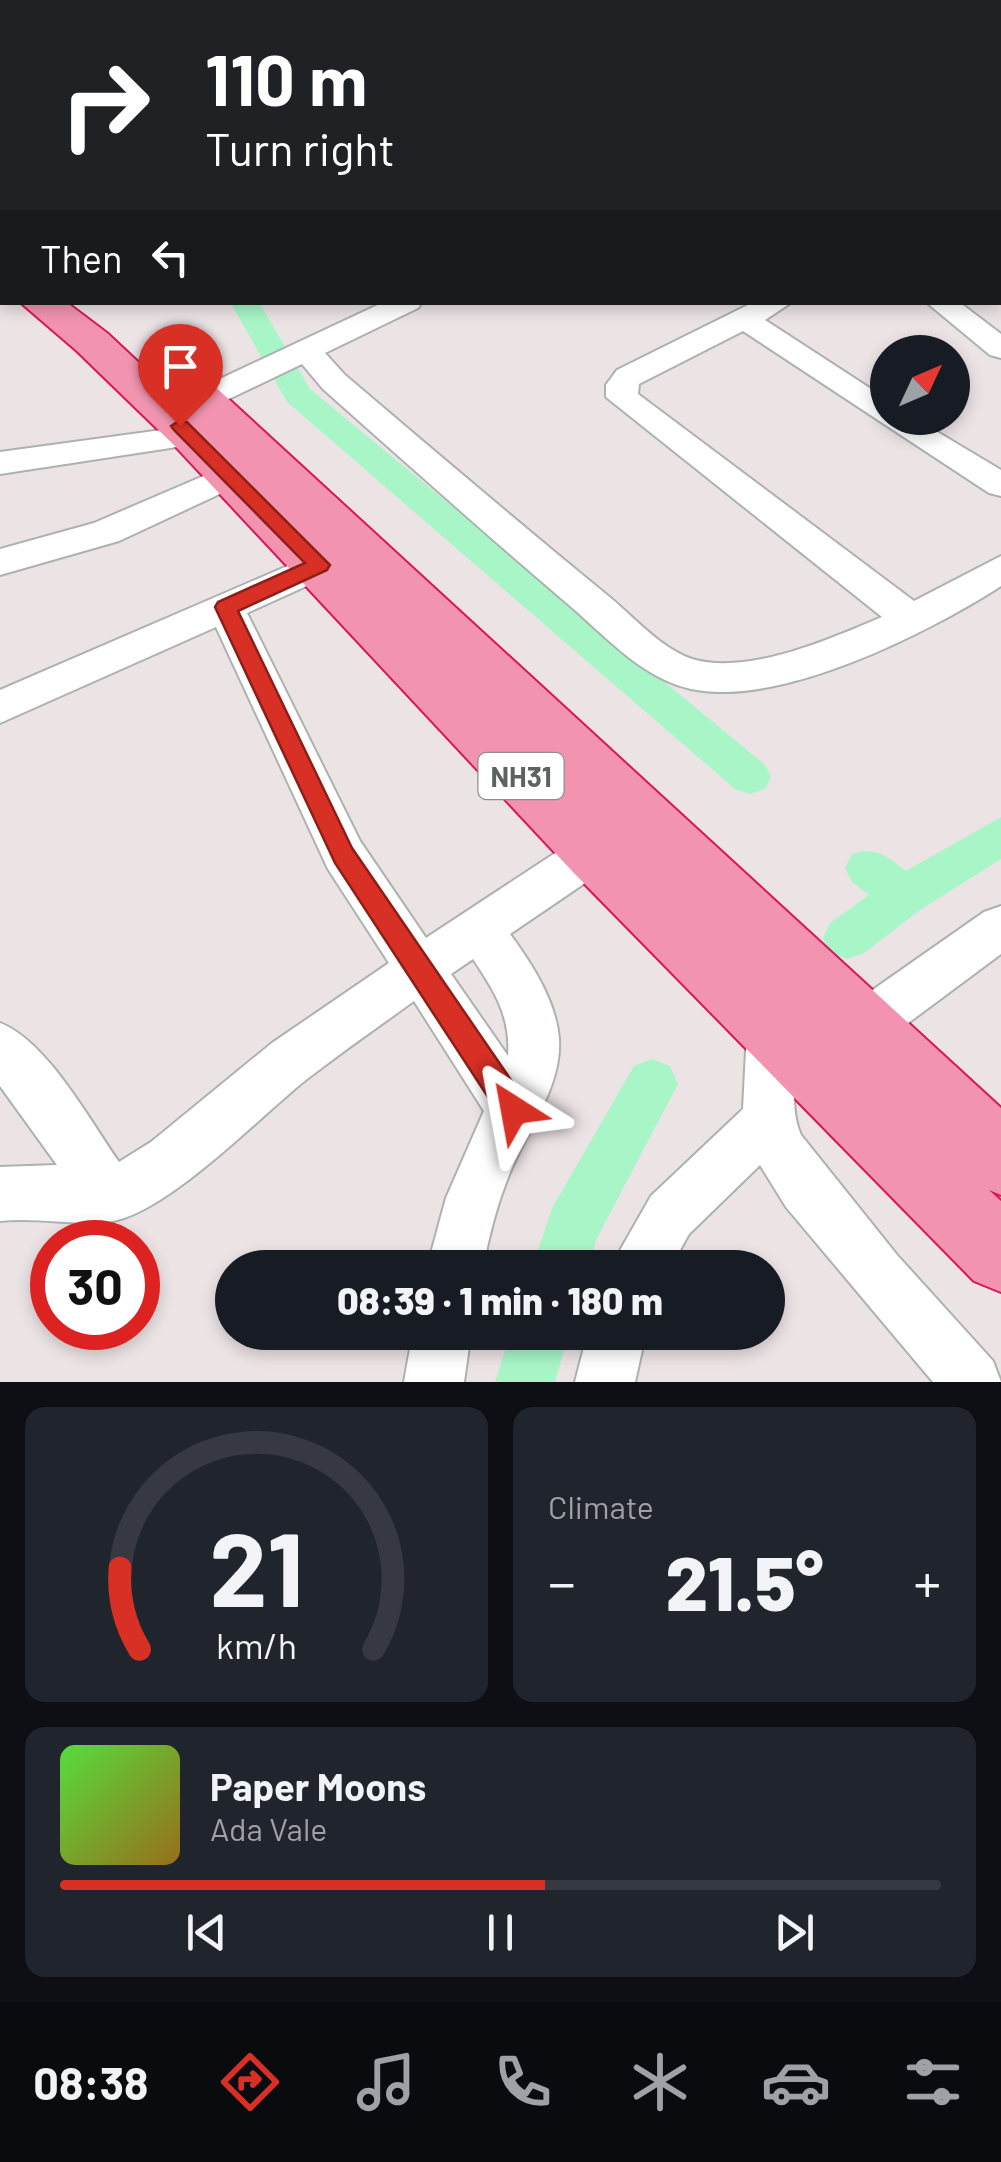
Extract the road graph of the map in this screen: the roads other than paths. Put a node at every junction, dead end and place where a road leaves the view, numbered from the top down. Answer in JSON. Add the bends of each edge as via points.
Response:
{"nodes":[{"id":1,"x":0,"y":177,"type":"edge"},
{"id":2,"x":0,"y":187,"type":"edge"},
{"id":3,"x":44,"y":305,"type":"edge"},
{"id":4,"x":94,"y":305,"type":"edge"},
{"id":5,"x":402,"y":305,"type":"edge"},
{"id":6,"x":769,"y":305,"type":"edge"},
{"id":7,"x":944,"y":305,"type":"edge"},
{"id":8,"x":726,"y":319,"type":"junction"},
{"id":9,"x":1001,"y":348,"type":"edge"},
{"id":10,"x":302,"y":353,"type":"junction"},
{"id":11,"x":870,"y":404,"type":"edge"},
{"id":12,"x":214,"y":424,"type":"junction"},
{"id":13,"x":921,"y":435,"type":"edge"},
{"id":14,"x":0,"y":463,"type":"edge"},
{"id":15,"x":1001,"y":485,"type":"edge"},
{"id":16,"x":0,"y":562,"type":"edge"},
{"id":17,"x":320,"y":565,"type":"junction"},
{"id":18,"x":994,"y":583,"type":"edge"},
{"id":19,"x":225,"y":607,"type":"junction"},
{"id":20,"x":914,"y":621,"type":"junction"},
{"id":21,"x":0,"y":707,"type":"edge"},
{"id":22,"x":594,"y":852,"type":"junction"},
{"id":23,"x":479,"y":928,"type":"junction"},
{"id":24,"x":1001,"y":928,"type":"edge"},
{"id":25,"x":420,"y":969,"type":"junction"},
{"id":26,"x":862,"y":1027,"type":"junction"},
{"id":27,"x":772,"y":1031,"type":"junction"},
{"id":28,"x":0,"y":1047,"type":"edge"},
{"id":29,"x":514,"y":1110,"type":"junction"},
{"id":30,"x":768,"y":1121,"type":"junction"},
{"id":31,"x":1001,"y":1158,"type":"edge"},
{"id":32,"x":0,"y":1194,"type":"edge"},
{"id":33,"x":109,"y":1195,"type":"junction"},
{"id":34,"x":458,"y":1250,"type":"edge"},
{"id":35,"x":649,"y":1250,"type":"edge"},
{"id":36,"x":1001,"y":1254,"type":"edge"},
{"id":37,"x":439,"y":1350,"type":"edge"},
{"id":38,"x":613,"y":1350,"type":"edge"},
{"id":39,"x":434,"y":1382,"type":"edge"},
{"id":40,"x":606,"y":1382,"type":"edge"},
{"id":41,"x":972,"y":1382,"type":"edge"}],
"edges":[{"from":1,"to":2,"type":"highway"},
{"from":3,"to":12,"type":"highway","number":"NH31"},
{"from":4,"to":12,"type":"highway","number":"NH31"},
{"from":5,"to":10,"type":"street"},
{"from":6,"to":8,"type":"street"},
{"from":7,"to":9,"type":"street"},
{"from":8,"to":11,"type":"street"},
{"from":8,"to":20,"type":"street","via":[[628,378],[622,397]]},
{"from":10,"to":12,"type":"street"},
{"from":10,"to":20,"type":"street","via":[[542,562],[662,660],[691,674],[753,674]]},
{"from":12,"to":14,"type":"street"},
{"from":12,"to":16,"type":"street","via":[[75,544]]},
{"from":12,"to":17,"type":"highway","number":"NH31"},
{"from":12,"to":26,"type":"highway","number":"NH31"},
{"from":13,"to":15,"type":"street"},
{"from":17,"to":19,"type":"street"},
{"from":17,"to":22,"type":"highway","number":"NH31"},
{"from":18,"to":20,"type":"street"},
{"from":19,"to":21,"type":"street"},
{"from":19,"to":25,"type":"street","via":[[344,856]]},
{"from":22,"to":23,"type":"street"},
{"from":22,"to":27,"type":"highway","number":"NH31"},
{"from":23,"to":25,"type":"street"},
{"from":23,"to":29,"type":"street","via":[[513,978],[532,1024],[533,1057]]},
{"from":24,"to":26,"type":"street"},
{"from":25,"to":29,"type":"street"},
{"from":25,"to":33,"type":"street","via":[[290,1061],[170,1161]]},
{"from":26,"to":31,"type":"highway","number":"NH31"},
{"from":27,"to":30,"type":"street"},
{"from":27,"to":36,"type":"highway","number":"NH31"},
{"from":28,"to":33,"type":"street"},
{"from":29,"to":34,"type":"street"},
{"from":30,"to":35,"type":"street","via":[[670,1214]]},
{"from":30,"to":41,"type":"street","via":[[805,1188]]},
{"from":32,"to":33,"type":"street"},
{"from":37,"to":39,"type":"street"},
{"from":38,"to":40,"type":"street"}]}
